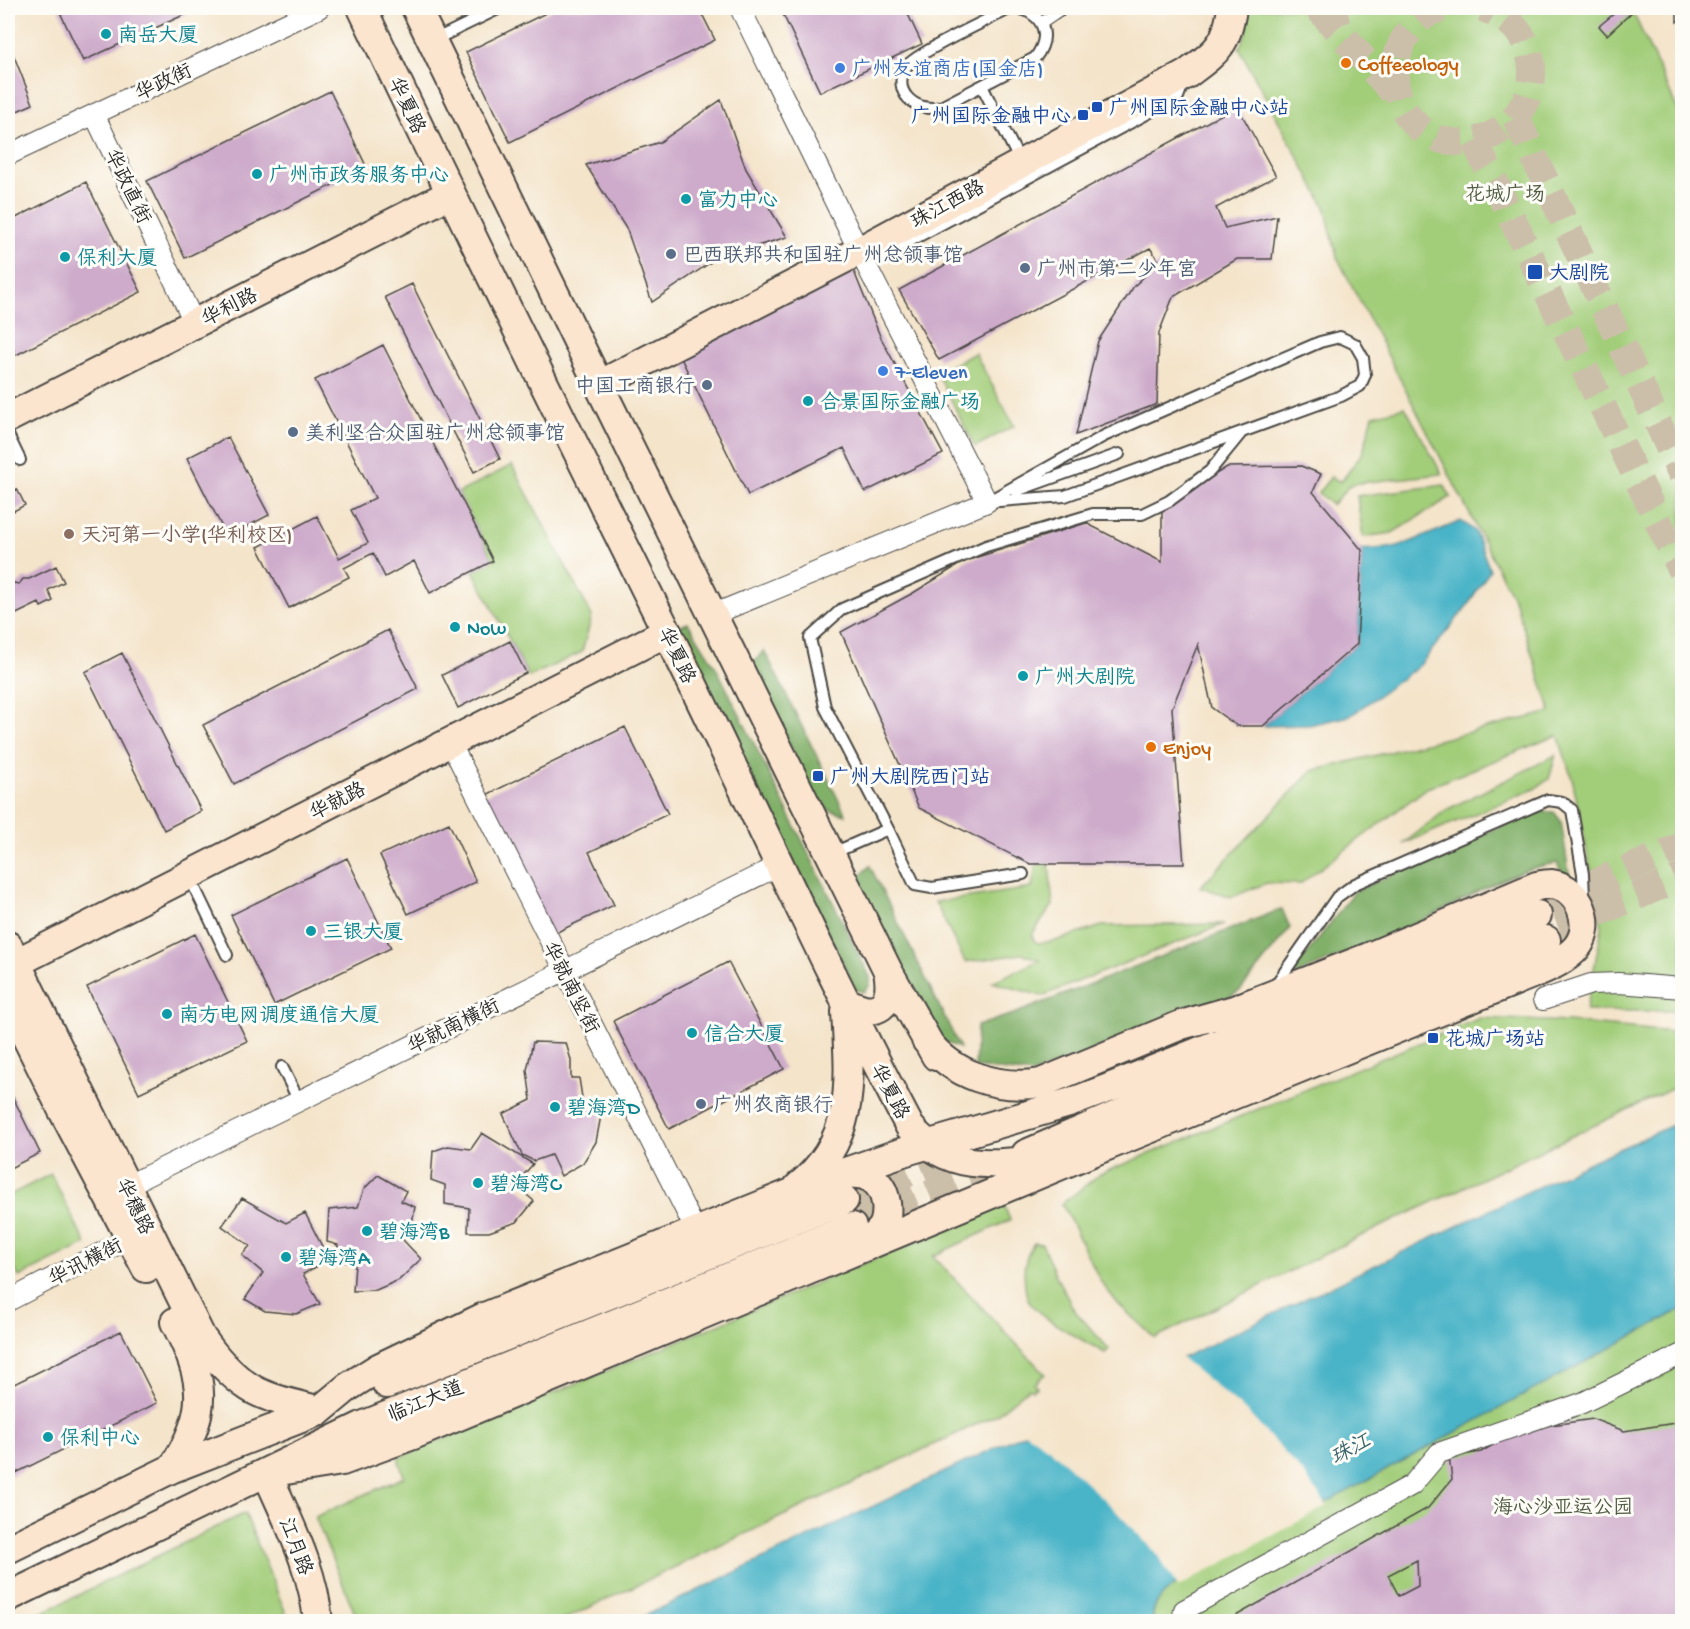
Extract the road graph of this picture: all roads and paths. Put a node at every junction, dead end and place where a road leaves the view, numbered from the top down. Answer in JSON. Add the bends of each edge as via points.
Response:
{"nodes":[{"id":1,"x":319,"y":8,"type":"edge"},
{"id":2,"x":362,"y":8,"type":"edge"},
{"id":3,"x":416,"y":8,"type":"edge"},
{"id":4,"x":500,"y":8,"type":"edge"},
{"id":5,"x":740,"y":8,"type":"edge"},
{"id":6,"x":1063,"y":8,"type":"edge"},
{"id":7,"x":1232,"y":8,"type":"edge"},
{"id":8,"x":1041,"y":23,"type":"junction"},
{"id":9,"x":432,"y":41,"type":"junction"},
{"id":10,"x":1186,"y":74,"type":"junction"},
{"id":11,"x":981,"y":86,"type":"junction"},
{"id":12,"x":94,"y":114,"type":"junction"},
{"id":13,"x":8,"y":155,"type":"edge"},
{"id":14,"x":1021,"y":164,"type":"junction"},
{"id":15,"x":450,"y":194,"type":"junction"},
{"id":16,"x":859,"y":251,"type":"junction"},
{"id":17,"x":195,"y":324,"type":"junction"},
{"id":18,"x":599,"y":385,"type":"junction"},
{"id":19,"x":8,"y":418,"type":"edge"},
{"id":20,"x":1242,"y":432,"type":"junction"},
{"id":21,"x":8,"y":435,"type":"edge"},
{"id":22,"x":1119,"y":454,"type":"dead end"},
{"id":23,"x":20,"y":460,"type":"dead end"},
{"id":24,"x":987,"y":502,"type":"junction"},
{"id":25,"x":712,"y":615,"type":"junction"},
{"id":26,"x":667,"y":632,"type":"junction"},
{"id":27,"x":450,"y":742,"type":"junction"},
{"id":28,"x":888,"y":829,"type":"junction"},
{"id":29,"x":831,"y":854,"type":"junction"},
{"id":30,"x":780,"y":865,"type":"junction"},
{"id":31,"x":1023,"y":874,"type":"dead end"},
{"id":32,"x":188,"y":875,"type":"junction"},
{"id":33,"x":1584,"y":914,"type":"junction"},
{"id":34,"x":227,"y":955,"type":"dead end"},
{"id":35,"x":10,"y":959,"type":"edge"},
{"id":36,"x":564,"y":971,"type":"junction"},
{"id":37,"x":888,"y":971,"type":"junction"},
{"id":38,"x":1683,"y":988,"type":"edge"},
{"id":39,"x":1268,"y":996,"type":"junction"},
{"id":40,"x":8,"y":1000,"type":"edge"},
{"id":41,"x":1543,"y":1000,"type":"dead end"},
{"id":42,"x":845,"y":1001,"type":"junction"},
{"id":43,"x":926,"y":1040,"type":"junction"},
{"id":44,"x":282,"y":1067,"type":"dead end"},
{"id":45,"x":299,"y":1101,"type":"junction"},
{"id":46,"x":1072,"y":1102,"type":"junction"},
{"id":47,"x":1086,"y":1141,"type":"junction"},
{"id":48,"x":928,"y":1145,"type":"junction"},
{"id":49,"x":1045,"y":1158,"type":"junction"},
{"id":50,"x":977,"y":1164,"type":"junction"},
{"id":51,"x":126,"y":1186,"type":"junction"},
{"id":52,"x":1007,"y":1187,"type":"junction"},
{"id":53,"x":794,"y":1191,"type":"junction"},
{"id":54,"x":847,"y":1213,"type":"junction"},
{"id":55,"x":696,"y":1231,"type":"junction"},
{"id":56,"x":130,"y":1238,"type":"junction"},
{"id":57,"x":8,"y":1301,"type":"edge"},
{"id":58,"x":1683,"y":1354,"type":"edge"},
{"id":59,"x":319,"y":1411,"type":"junction"},
{"id":60,"x":173,"y":1468,"type":"junction"},
{"id":61,"x":267,"y":1473,"type":"junction"},
{"id":62,"x":8,"y":1547,"type":"edge"},
{"id":63,"x":8,"y":1597,"type":"edge"},
{"id":64,"x":318,"y":1622,"type":"edge"},
{"id":65,"x":1182,"y":1622,"type":"edge"}],
"edges":[{"from":1,"to":12,"type":"street","name":"华政街"},
{"from":2,"to":15,"type":"main road","name":"华夏路"},
{"from":3,"to":9,"type":"main road"},
{"from":4,"to":9,"type":"lane"},
{"from":5,"to":16,"type":"street"},
{"from":6,"to":8,"type":"lane"},
{"from":7,"to":10,"type":"main road","name":"珠江西路","via":[[1226,37],[1218,49]]},
{"from":8,"to":11,"type":"lane","via":[[1044,41],[1035,58]]},
{"from":8,"to":11,"type":"lane","via":[[1026,10],[1007,10],[913,58],[902,82],[908,99],[932,109]]},
{"from":9,"to":18,"type":"main road"},
{"from":10,"to":14,"type":"main road","name":"珠江西路"},
{"from":10,"to":16,"type":"lane","via":[[1178,98],[880,257]]},
{"from":11,"to":14,"type":"lane"},
{"from":12,"to":13,"type":"street","name":"华政街"},
{"from":12,"to":17,"type":"street","name":"华政直街"},
{"from":14,"to":16,"type":"main road","name":"珠江西路"},
{"from":15,"to":17,"type":"main road","name":"华利路"},
{"from":15,"to":26,"type":"main road","name":"华夏路"},
{"from":16,"to":18,"type":"main road","name":"珠江西路"},
{"from":16,"to":24,"type":"street"},
{"from":17,"to":19,"type":"main road","name":"华利路"},
{"from":18,"to":25,"type":"main road"},
{"from":20,"to":24,"type":"lane","via":[[1065,496]]},
{"from":20,"to":24,"type":"lane","via":[[1360,386],[1365,375],[1363,358],[1355,344],[1340,337],[1320,342],[1104,436]]},
{"from":20,"to":28,"type":"lane","via":[[1210,471],[1169,501],[1142,514],[1093,514],[986,546],[842,609],[810,638],[825,707]]},
{"from":21,"to":23,"type":"lane"},
{"from":22,"to":24,"type":"lane"},
{"from":24,"to":25,"type":"street"},
{"from":25,"to":29,"type":"main road"},
{"from":26,"to":27,"type":"main road","name":"华就路"},
{"from":26,"to":30,"type":"main road","name":"华夏路"},
{"from":27,"to":32,"type":"main road","name":"华就路"},
{"from":27,"to":36,"type":"street","name":"华就南竖街"},
{"from":28,"to":29,"type":"lane"},
{"from":28,"to":31,"type":"lane","via":[[915,885],[932,888]]},
{"from":29,"to":37,"type":"main road"},
{"from":30,"to":36,"type":"street","name":"华就南横街"},
{"from":30,"to":42,"type":"main road","name":"华夏路"},
{"from":32,"to":34,"type":"lane"},
{"from":32,"to":35,"type":"main road","name":"华就路"},
{"from":33,"to":39,"type":"main road","via":[[1562,887],[1537,886]]},
{"from":33,"to":39,"type":"lane","via":[[1583,874],[1572,810],[1562,802],[1548,800],[1355,884],[1338,897]]},
{"from":33,"to":47,"type":"main road","via":[[1583,936],[1578,946],[1560,961],[1537,972]]},
{"from":35,"to":51,"type":"main road","name":"华穗路"},
{"from":36,"to":45,"type":"street","name":"华就南横街"},
{"from":36,"to":55,"type":"street","name":"华就南竖街"},
{"from":37,"to":42,"type":"main road","via":[[891,986],[883,1004],[858,1010]]},
{"from":37,"to":43,"type":"main road"},
{"from":38,"to":41,"type":"street","via":[[1592,984]]},
{"from":39,"to":43,"type":"main road","via":[[1181,1025],[1054,1079],[1025,1086],[996,1083],[959,1070]]},
{"from":40,"to":56,"type":"main road","name":"华穗路"},
{"from":42,"to":48,"type":"main road","name":"华夏路","via":[[910,1127]]},
{"from":42,"to":53,"type":"main road","via":[[850,1075],[845,1117],[814,1174]]},
{"from":43,"to":46,"type":"main road","via":[[950,1074],[978,1092],[1034,1102]]},
{"from":44,"to":45,"type":"lane"},
{"from":45,"to":51,"type":"street","name":"华就南横街"},
{"from":46,"to":47,"type":"main road","via":[[1542,928]]},
{"from":46,"to":48,"type":"main road"},
{"from":47,"to":49,"type":"main road"},
{"from":47,"to":50,"type":"main road"},
{"from":47,"to":52,"type":"main road"},
{"from":48,"to":50,"type":"main road","name":"华夏路"},
{"from":48,"to":54,"type":"main road"},
{"from":49,"to":50,"type":"main road","name":"华夏路"},
{"from":49,"to":52,"type":"main road"},
{"from":51,"to":59,"type":"main road","name":"华穗路","via":[[201,1337],[215,1357],[250,1388]]},
{"from":52,"to":54,"type":"main road"},
{"from":53,"to":54,"type":"main road"},
{"from":53,"to":55,"type":"main road"},
{"from":54,"to":59,"type":"main road","name":"临江大道"},
{"from":54,"to":61,"type":"main road","via":[[414,1435],[342,1461]]},
{"from":55,"to":59,"type":"main road","via":[[482,1318],[378,1368]]},
{"from":56,"to":57,"type":"street","name":"华讯横街"},
{"from":56,"to":60,"type":"main road","name":"华穗路","via":[[196,1368],[201,1393],[199,1414],[188,1444]]},
{"from":58,"to":65,"type":"street","via":[[1582,1403],[1439,1453],[1412,1485],[1184,1610]]},
{"from":59,"to":60,"type":"main road","name":"临江大道"},
{"from":60,"to":62,"type":"main road"},
{"from":61,"to":63,"type":"main road"},
{"from":61,"to":64,"type":"main road","name":"江月路","via":[[309,1574]]}]}
